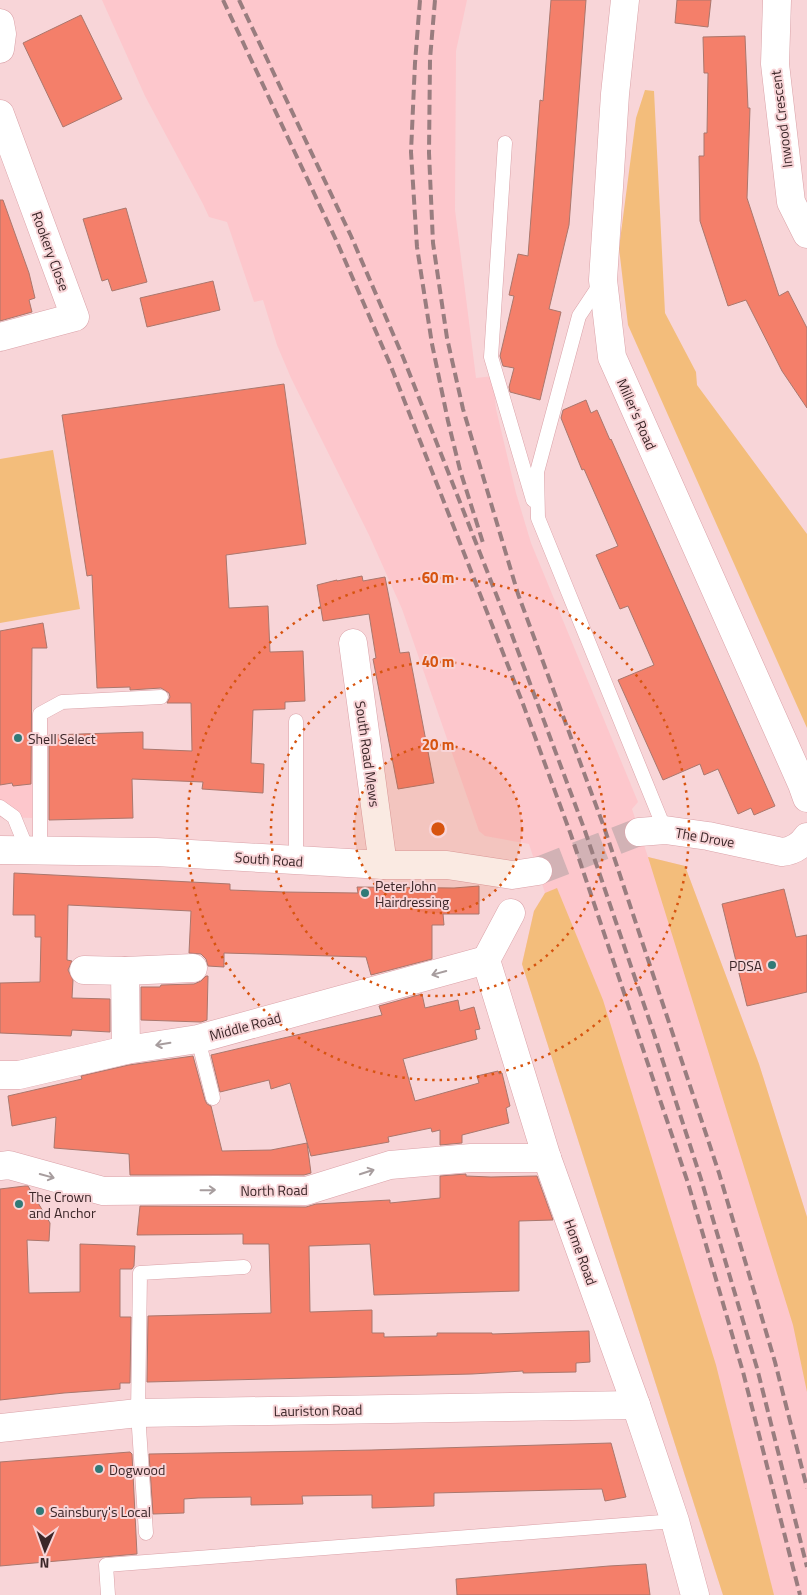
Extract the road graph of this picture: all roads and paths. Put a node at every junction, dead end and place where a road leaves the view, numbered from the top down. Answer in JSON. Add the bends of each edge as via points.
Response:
{"nodes":[{"id":1,"x":624,"y":0,"type":"edge"},
{"id":2,"x":777,"y":0,"type":"edge"},
{"id":3,"x":0,"y":23,"type":"edge"},
{"id":4,"x":0,"y":49,"type":"edge"},
{"id":5,"x":0,"y":114,"type":"edge"},
{"id":6,"x":505,"y":143,"type":"dead end"},
{"id":7,"x":807,"y":234,"type":"edge"},
{"id":8,"x":602,"y":280,"type":"junction"},
{"id":9,"x":0,"y":337,"type":"edge"},
{"id":10,"x":538,"y":518,"type":"junction"},
{"id":11,"x":353,"y":643,"type":"dead end"},
{"id":12,"x":160,"y":697,"type":"dead end"},
{"id":13,"x":296,"y":721,"type":"dead end"},
{"id":14,"x":807,"y":798,"type":"edge"},
{"id":15,"x":0,"y":807,"type":"edge"},
{"id":16,"x":652,"y":831,"type":"joint"},
{"id":17,"x":806,"y":841,"type":"edge"},
{"id":18,"x":0,"y":850,"type":"edge"},
{"id":19,"x":34,"y":850,"type":"junction"},
{"id":20,"x":296,"y":861,"type":"junction"},
{"id":21,"x":383,"y":865,"type":"junction"},
{"id":22,"x":538,"y":871,"type":"tunnel mouth"},
{"id":23,"x":511,"y":912,"type":"dead end"},
{"id":24,"x":486,"y":960,"type":"junction"},
{"id":25,"x":193,"y":968,"type":"dead end"},
{"id":26,"x":84,"y":970,"type":"dead end"},
{"id":27,"x":125,"y":971,"type":"junction"},
{"id":28,"x":198,"y":1039,"type":"junction"},
{"id":29,"x":126,"y":1050,"type":"junction"},
{"id":30,"x":0,"y":1076,"type":"edge"},
{"id":31,"x":213,"y":1098,"type":"dead end"},
{"id":32,"x":546,"y":1158,"type":"junction"},
{"id":33,"x":0,"y":1166,"type":"edge"},
{"id":34,"x":244,"y":1267,"type":"dead end"},
{"id":35,"x":636,"y":1405,"type":"junction"},
{"id":36,"x":138,"y":1413,"type":"junction"},
{"id":37,"x":0,"y":1428,"type":"edge"},
{"id":38,"x":675,"y":1521,"type":"junction"},
{"id":39,"x":146,"y":1533,"type":"dead end"},
{"id":40,"x":108,"y":1595,"type":"edge"},
{"id":41,"x":695,"y":1595,"type":"edge"}],
"edges":[{"from":1,"to":8,"type":"street","name":"Miller's Road"},
{"from":2,"to":7,"type":"street","name":"Inwood Crescent","via":[[775,64],[791,202]]},
{"from":3,"to":4,"type":"street"},
{"from":5,"to":9,"type":"street","name":"Rookery Close","via":[[75,317]]},
{"from":6,"to":10,"type":"lane","via":[[491,357]]},
{"from":8,"to":10,"type":"lane","via":[[576,325],[537,472]]},
{"from":8,"to":14,"type":"street","name":"Miller's Road","via":[[612,357]]},
{"from":10,"to":16,"type":"lane"},
{"from":11,"to":21,"type":"street","name":"South Road Mews"},
{"from":12,"to":19,"type":"lane","via":[[62,702],[40,714]]},
{"from":13,"to":20,"type":"lane"},
{"from":15,"to":19,"type":"lane","via":[[14,817]]},
{"from":16,"to":17,"type":"street","name":"The Drove","via":[[708,836],[770,851],[788,851]]},
{"from":18,"to":19,"type":"street","name":"South Road"},
{"from":19,"to":20,"type":"street","name":"South Road","via":[[156,852]]},
{"from":20,"to":21,"type":"street","name":"South Road"},
{"from":21,"to":22,"type":"street","name":"South Road","via":[[447,865],[512,875]]},
{"from":23,"to":24,"type":"street"},
{"from":24,"to":28,"type":"street","name":"Middle Road","one_way":true},
{"from":24,"to":32,"type":"street","name":"Home Road"},
{"from":25,"to":27,"type":"street"},
{"from":26,"to":27,"type":"street"},
{"from":27,"to":29,"type":"street"},
{"from":28,"to":29,"type":"street","name":"Middle Road","one_way":true},
{"from":28,"to":31,"type":"lane"},
{"from":29,"to":30,"type":"street","name":"Middle Road","via":[[19,1075]]},
{"from":33,"to":32,"type":"street","name":"North Road","one_way":true,"via":[[9,1165],[103,1191],[306,1191],[390,1165],[471,1158]]},
{"from":32,"to":35,"type":"street","name":"Home Road"},
{"from":34,"to":36,"type":"lane","via":[[140,1273]]},
{"from":35,"to":36,"type":"street","name":"Lauriston Road"},
{"from":35,"to":38,"type":"street","name":"Home Road"},
{"from":36,"to":37,"type":"street","name":"Lauriston Road"},
{"from":36,"to":39,"type":"lane"},
{"from":38,"to":40,"type":"lane","via":[[106,1565]]},
{"from":38,"to":41,"type":"street","name":"Home Road"}]}
